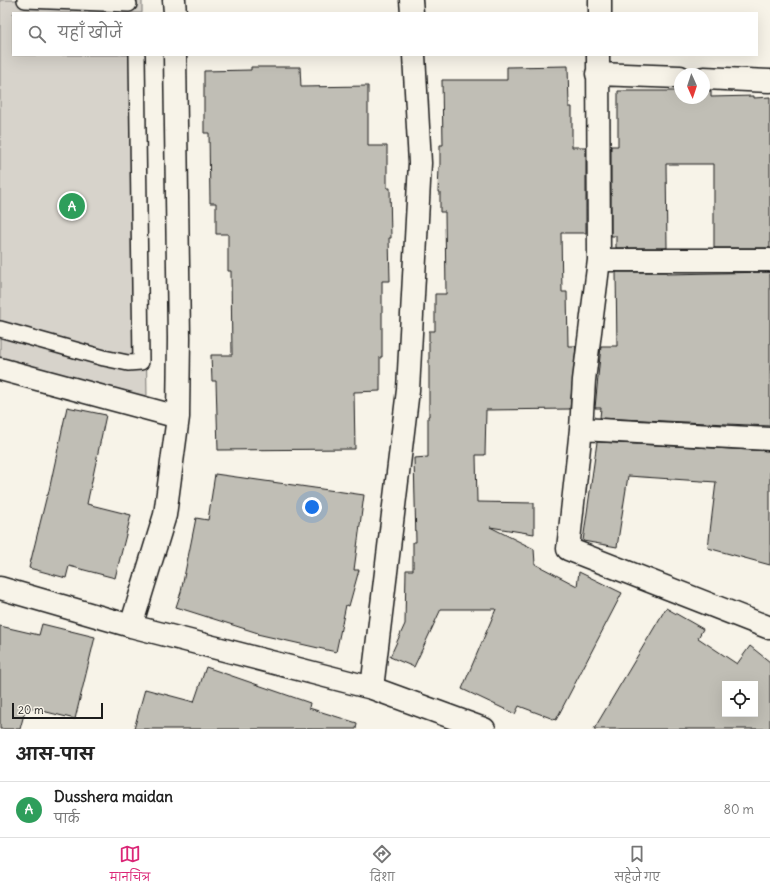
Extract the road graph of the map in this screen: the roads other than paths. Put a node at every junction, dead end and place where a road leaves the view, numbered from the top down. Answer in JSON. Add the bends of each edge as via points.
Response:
{"nodes":[{"id":1,"x":25,"y":0,"type":"edge"},
{"id":2,"x":174,"y":0,"type":"edge"},
{"id":3,"x":411,"y":0,"type":"edge"},
{"id":4,"x":600,"y":0,"type":"edge"},
{"id":5,"x":129,"y":4,"type":"dead end"},
{"id":6,"x":174,"y":12,"type":"edge"},
{"id":7,"x":412,"y":12,"type":"edge"},
{"id":8,"x":600,"y":12,"type":"edge"},
{"id":9,"x":137,"y":56,"type":"edge"},
{"id":10,"x":175,"y":56,"type":"edge"},
{"id":11,"x":414,"y":56,"type":"edge"},
{"id":12,"x":598,"y":65,"type":"edge"},
{"id":13,"x":674,"y":76,"type":"edge"},
{"id":14,"x":710,"y":78,"type":"edge"},
{"id":15,"x":770,"y":81,"type":"edge"},
{"id":16,"x":599,"y":260,"type":"junction"},
{"id":17,"x":770,"y":260,"type":"edge"},
{"id":18,"x":0,"y":329,"type":"edge"},
{"id":19,"x":0,"y":369,"type":"edge"},
{"id":20,"x":178,"y":417,"type":"junction"},
{"id":21,"x":580,"y":429,"type":"junction"},
{"id":22,"x":770,"y":439,"type":"edge"},
{"id":23,"x":0,"y":588,"type":"edge"},
{"id":24,"x":132,"y":626,"type":"junction"},
{"id":25,"x":770,"y":628,"type":"edge"},
{"id":26,"x":372,"y":688,"type":"junction"},
{"id":27,"x":484,"y":729,"type":"edge"}],
"edges":[{"from":1,"to":5,"type":"lane"},
{"from":2,"to":6,"type":"street"},
{"from":3,"to":7,"type":"street"},
{"from":4,"to":8,"type":"street"},
{"from":9,"to":18,"type":"lane","via":[[141,362],[128,363],[104,358]]},
{"from":10,"to":20,"type":"street"},
{"from":11,"to":26,"type":"street","via":[[420,163],[408,390]]},
{"from":12,"to":13,"type":"street"},
{"from":12,"to":16,"type":"street"},
{"from":14,"to":15,"type":"street"},
{"from":16,"to":17,"type":"street"},
{"from":16,"to":21,"type":"street"},
{"from":19,"to":20,"type":"street"},
{"from":20,"to":24,"type":"street","via":[[165,515]]},
{"from":21,"to":22,"type":"street"},
{"from":21,"to":25,"type":"street","via":[[568,549]]},
{"from":23,"to":24,"type":"street"},
{"from":24,"to":26,"type":"street"},
{"from":26,"to":27,"type":"street"}]}
